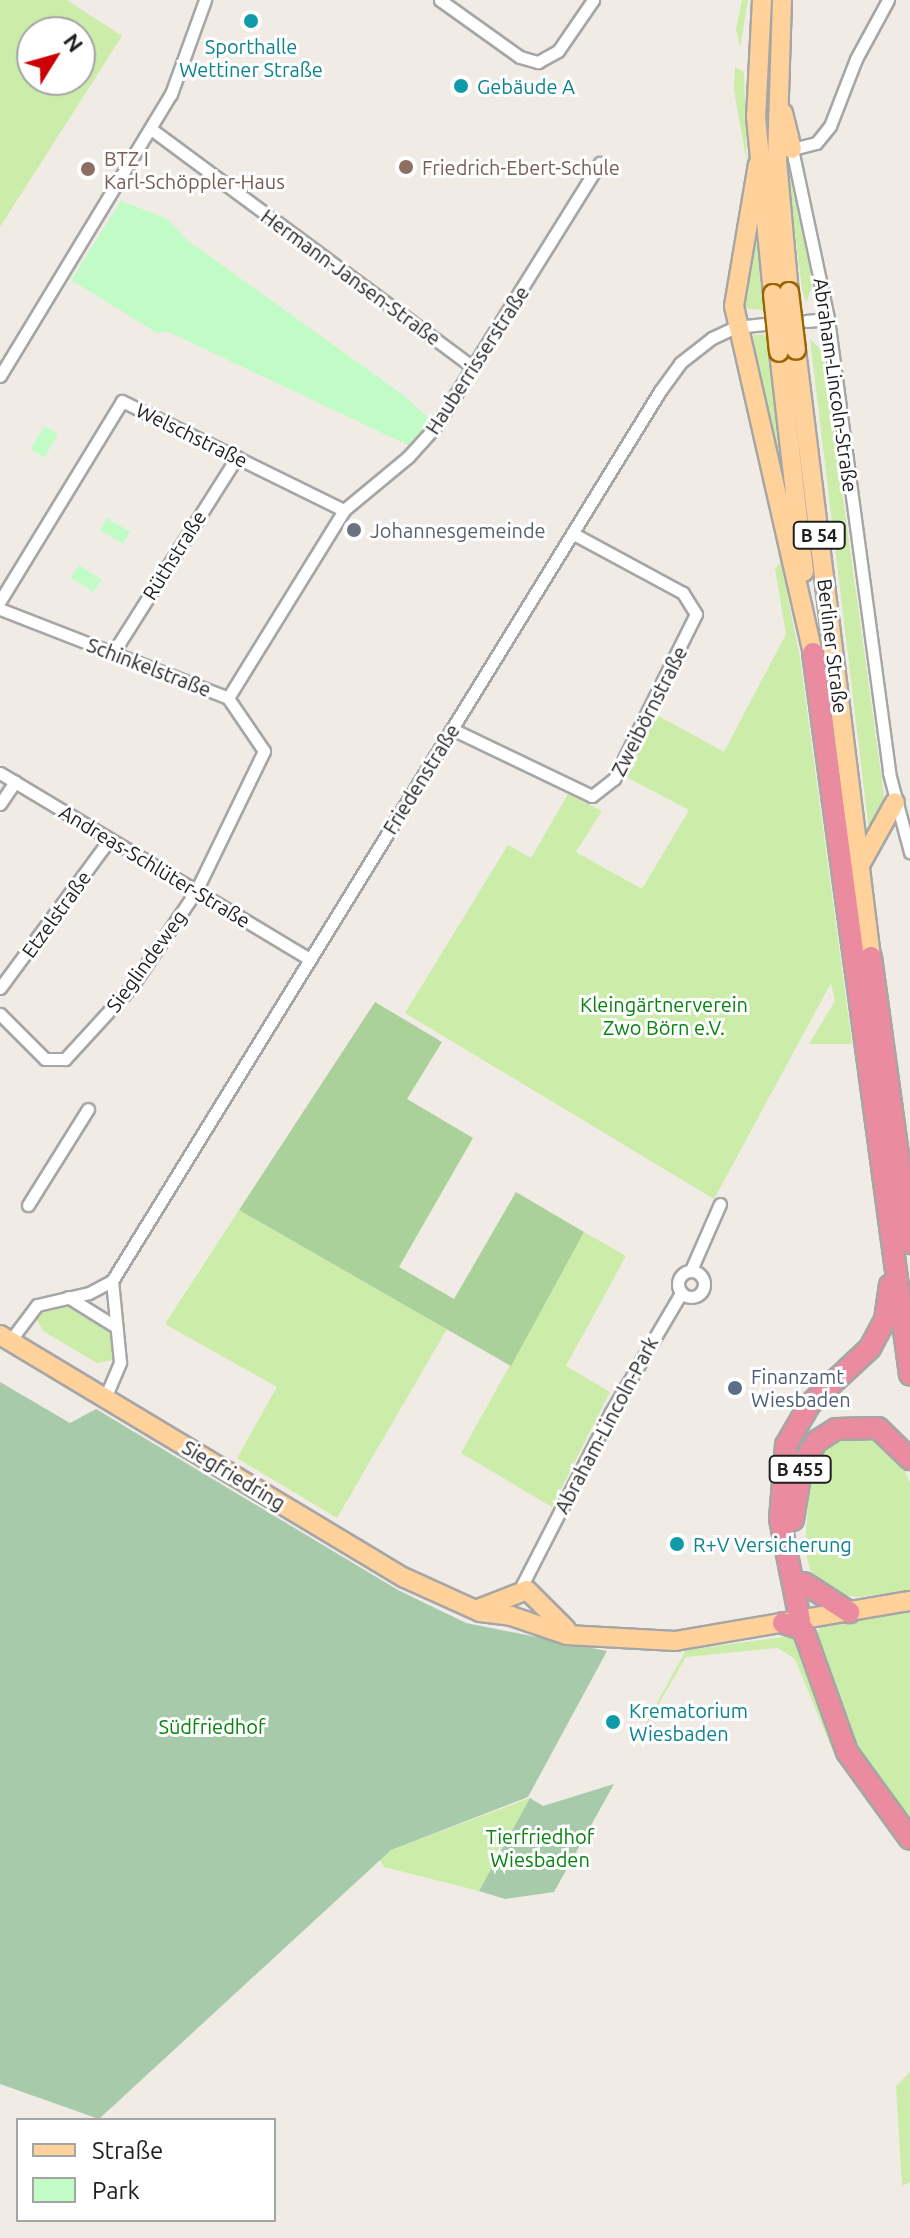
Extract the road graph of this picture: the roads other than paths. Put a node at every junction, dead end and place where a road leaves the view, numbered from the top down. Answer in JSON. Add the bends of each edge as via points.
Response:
{"nodes":[{"id":1,"x":205,"y":0,"type":"edge"},
{"id":2,"x":440,"y":0,"type":"edge"},
{"id":3,"x":593,"y":0,"type":"edge"},
{"id":4,"x":762,"y":0,"type":"edge"},
{"id":5,"x":782,"y":0,"type":"edge"},
{"id":6,"x":888,"y":0,"type":"edge"},
{"id":7,"x":776,"y":83,"type":"junction"},
{"id":8,"x":151,"y":129,"type":"junction"},
{"id":9,"x":792,"y":149,"type":"junction"},
{"id":10,"x":600,"y":163,"type":"dead end"},
{"id":11,"x":758,"y":164,"type":"junction"},
{"id":12,"x":781,"y":293,"type":"junction"},
{"id":13,"x":828,"y":319,"type":"junction"},
{"id":14,"x":806,"y":321,"type":"dead end"},
{"id":15,"x":767,"y":324,"type":"dead end"},
{"id":16,"x":736,"y":327,"type":"junction"},
{"id":17,"x":787,"y":351,"type":"junction"},
{"id":18,"x":473,"y":367,"type":"junction"},
{"id":19,"x":0,"y":376,"type":"edge"},
{"id":20,"x":237,"y":457,"type":"junction"},
{"id":21,"x":344,"y":510,"type":"junction"},
{"id":22,"x":572,"y":533,"type":"junction"},
{"id":23,"x":0,"y":601,"type":"edge"},
{"id":24,"x":0,"y":609,"type":"edge"},
{"id":25,"x":113,"y":653,"type":"junction"},
{"id":26,"x":813,"y":653,"type":"junction"},
{"id":27,"x":228,"y":698,"type":"junction"},
{"id":28,"x":452,"y":729,"type":"junction"},
{"id":29,"x":0,"y":773,"type":"edge"},
{"id":30,"x":15,"y":782,"type":"junction"},
{"id":31,"x":895,"y":802,"type":"junction"},
{"id":32,"x":0,"y":804,"type":"edge"},
{"id":33,"x":110,"y":839,"type":"junction"},
{"id":34,"x":910,"y":852,"type":"edge"},
{"id":35,"x":859,"y":867,"type":"junction"},
{"id":36,"x":196,"y":891,"type":"junction"},
{"id":37,"x":871,"y":957,"type":"joint"},
{"id":38,"x":310,"y":959,"type":"junction"},
{"id":39,"x":0,"y":988,"type":"edge"},
{"id":40,"x":0,"y":1014,"type":"edge"},
{"id":41,"x":88,"y":1109,"type":"dead end"},
{"id":42,"x":720,"y":1204,"type":"dead end"},
{"id":43,"x":28,"y":1205,"type":"dead end"},
{"id":44,"x":901,"y":1240,"type":"edge"},
{"id":45,"x":691,"y":1270,"type":"junction"},
{"id":46,"x":112,"y":1281,"type":"junction"},
{"id":47,"x":681,"y":1293,"type":"junction"},
{"id":48,"x":68,"y":1297,"type":"junction"},
{"id":49,"x":116,"y":1327,"type":"junction"},
{"id":50,"x":5,"y":1338,"type":"edge"},
{"id":51,"x":910,"y":1375,"type":"edge"},
{"id":52,"x":105,"y":1398,"type":"junction"},
{"id":53,"x":910,"y":1459,"type":"edge"},
{"id":54,"x":804,"y":1583,"type":"junction"},
{"id":55,"x":910,"y":1601,"type":"edge"},
{"id":56,"x":524,"y":1605,"type":"junction"},
{"id":57,"x":849,"y":1612,"type":"junction"},
{"id":58,"x":782,"y":1623,"type":"junction"},
{"id":59,"x":910,"y":1839,"type":"edge"}],
"edges":[{"from":1,"to":8,"type":"street","via":[[182,72]]},
{"from":2,"to":3,"type":"street","via":[[520,57],[538,62],[558,51]]},
{"from":4,"to":11,"type":"main road","name":"Berliner Straße","number":"B 54"},
{"from":5,"to":7,"type":"main road","name":"Berliner Straße","number":"B 54"},
{"from":6,"to":9,"type":"street","via":[[856,59],[830,126],[816,143]]},
{"from":7,"to":9,"type":"main road"},
{"from":7,"to":12,"type":"main road","name":"Berliner Straße","number":"B 54"},
{"from":8,"to":18,"type":"street","name":"Hermann-Jansen-Straße"},
{"from":8,"to":19,"type":"street"},
{"from":9,"to":13,"type":"street","name":"Abraham-Lincoln-Straße"},
{"from":10,"to":18,"type":"street","name":"Hauberrisserstraße"},
{"from":11,"to":12,"type":"main road","name":"Berliner Straße","number":"B 54"},
{"from":11,"to":16,"type":"main road","via":[[735,280]]},
{"from":12,"to":17,"type":"main road","name":"Berliner Straße","number":"B 54","bridge":true},
{"from":13,"to":14,"type":"street"},
{"from":13,"to":31,"type":"street","name":"Abraham-Lincoln-Straße"},
{"from":15,"to":16,"type":"street","name":"Friedenstraße"},
{"from":16,"to":22,"type":"street","name":"Friedenstraße","via":[[680,363]]},
{"from":16,"to":26,"type":"main road"},
{"from":17,"to":26,"type":"main road","name":"Berliner Straße","number":"B 54"},
{"from":17,"to":35,"type":"main road","name":"Berliner Straße","number":"B 54"},
{"from":18,"to":21,"type":"street","name":"Hauberrisserstraße","via":[[420,447]]},
{"from":20,"to":21,"type":"street","name":"Welschstraße"},
{"from":20,"to":23,"type":"street","name":"Welschstraße","via":[[122,401]]},
{"from":20,"to":25,"type":"street","name":"Rüthstraße"},
{"from":21,"to":27,"type":"street","name":"Hauberrisserstraße"},
{"from":22,"to":28,"type":"street","name":"Friedenstraße"},
{"from":22,"to":28,"type":"street","name":"Zweibörnstraße","via":[[683,593],[696,614],[614,779],[592,796]]},
{"from":24,"to":25,"type":"street","name":"Schinkelstraße"},
{"from":25,"to":27,"type":"street","name":"Schinkelstraße"},
{"from":26,"to":44,"type":"highway","name":"Berliner Straße","number":"B 54"},
{"from":27,"to":36,"type":"street","name":"Schinkelstraße","via":[[264,751]]},
{"from":28,"to":38,"type":"street","name":"Friedenstraße"},
{"from":29,"to":30,"type":"street","name":"Andreas-Schlüter-Straße"},
{"from":30,"to":32,"type":"street"},
{"from":30,"to":33,"type":"street","name":"Andreas-Schlüter-Straße"},
{"from":31,"to":34,"type":"street","name":"Abraham-Lincoln-Straße"},
{"from":31,"to":35,"type":"main road"},
{"from":33,"to":36,"type":"street","name":"Andreas-Schlüter-Straße"},
{"from":33,"to":39,"type":"street","name":"Etzelstraße"},
{"from":35,"to":37,"type":"main road","name":"Berliner Straße","number":"B 54"},
{"from":36,"to":38,"type":"street","name":"Andreas-Schlüter-Straße"},
{"from":36,"to":40,"type":"street","name":"Sieglindeweg","via":[[131,987],[60,1062],[45,1059]]},
{"from":37,"to":44,"type":"highway","name":"Berliner Straße","number":"B 54"},
{"from":38,"to":46,"type":"street","name":"Friedenstraße"},
{"from":41,"to":43,"type":"street"},
{"from":42,"to":45,"type":"street","name":"Abraham-Lincoln-Park"},
{"from":44,"to":51,"type":"highway","number":"B 54"},
{"from":44,"to":58,"type":"highway","via":[[878,1337],[810,1404],[786,1445],[780,1519]]},
{"from":45,"to":47,"type":"street","name":"Abraham-Lincoln-Park","via":[[678,1280]]},
{"from":45,"to":47,"type":"street","name":"Abraham-Lincoln-Park","via":[[702,1277],[703,1289],[693,1297]]},
{"from":46,"to":48,"type":"street"},
{"from":46,"to":49,"type":"street"},
{"from":47,"to":56,"type":"street","name":"Abraham-Lincoln-Park","via":[[535,1559]]},
{"from":48,"to":49,"type":"street"},
{"from":48,"to":50,"type":"street","via":[[37,1305]]},
{"from":49,"to":52,"type":"street","via":[[120,1362]]},
{"from":50,"to":52,"type":"main road","name":"Siegfriedring"},
{"from":52,"to":56,"type":"main road","name":"Siegfriedring","via":[[405,1578],[470,1608]]},
{"from":53,"to":54,"type":"highway","number":"B 455","via":[[892,1436],[867,1425],[836,1429],[817,1441],[802,1464],[793,1500],[795,1546]]},
{"from":54,"to":57,"type":"highway"},
{"from":54,"to":58,"type":"highway","via":[[809,1608]]},
{"from":55,"to":57,"type":"main road","name":"Siegfriedring"},
{"from":56,"to":58,"type":"main road","name":"Siegfriedring","via":[[554,1633],[580,1635],[675,1641]]},
{"from":57,"to":58,"type":"main road","name":"Siegfriedring"},
{"from":58,"to":59,"type":"highway","via":[[803,1629],[847,1752]]}]}
